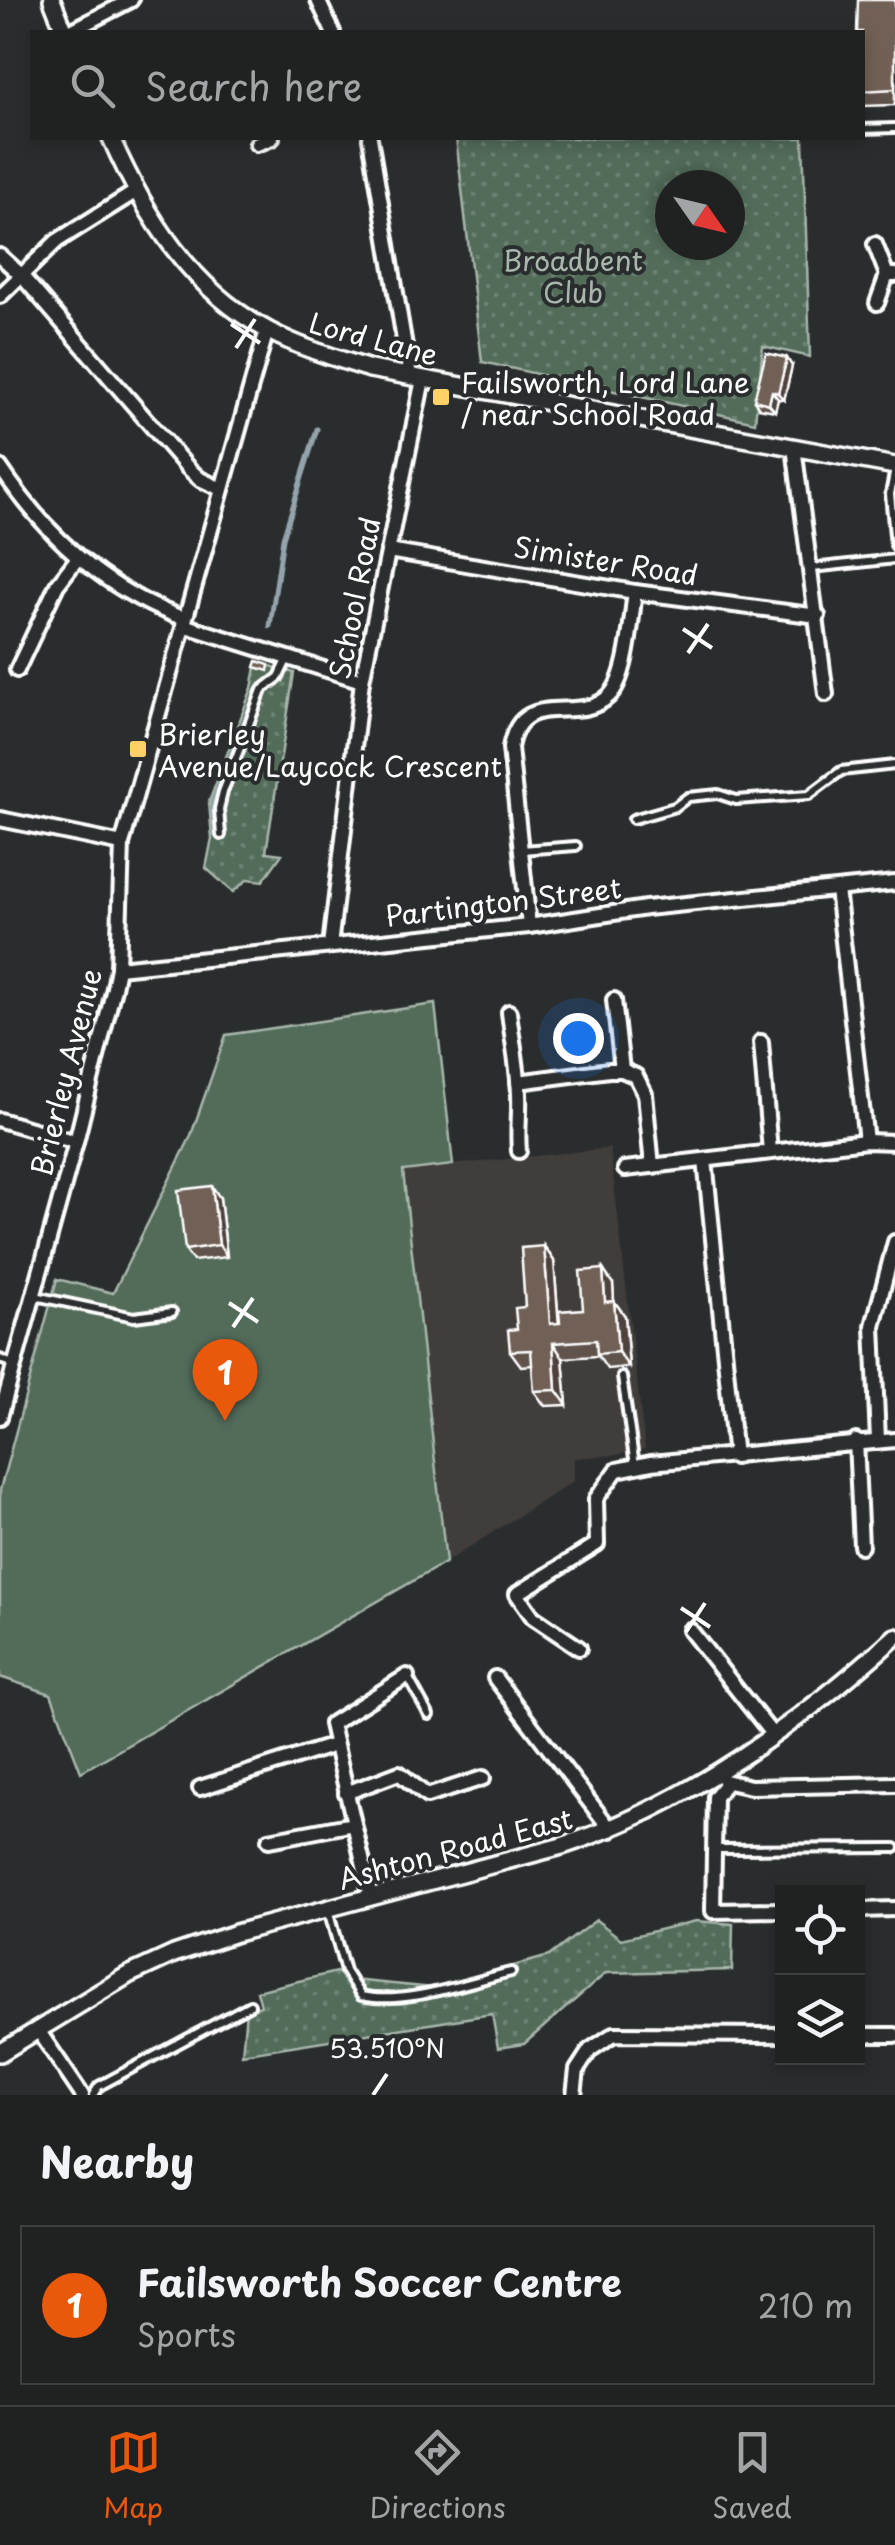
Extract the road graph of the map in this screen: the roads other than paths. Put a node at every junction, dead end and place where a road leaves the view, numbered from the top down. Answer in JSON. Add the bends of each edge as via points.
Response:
{"nodes":[{"id":1,"x":52,"y":0,"type":"edge"},
{"id":2,"x":131,"y":0,"type":"edge"},
{"id":3,"x":318,"y":0,"type":"edge"},
{"id":4,"x":66,"y":30,"type":"edge"},
{"id":5,"x":71,"y":30,"type":"edge"},
{"id":6,"x":332,"y":30,"type":"edge"},
{"id":7,"x":895,"y":128,"type":"edge"},
{"id":8,"x":865,"y":129,"type":"edge"},
{"id":9,"x":112,"y":140,"type":"edge"},
{"id":10,"x":267,"y":140,"type":"edge"},
{"id":11,"x":370,"y":140,"type":"edge"},
{"id":12,"x":256,"y":144,"type":"dead end"},
{"id":13,"x":135,"y":192,"type":"junction"},
{"id":14,"x":875,"y":244,"type":"dead end"},
{"id":15,"x":0,"y":256,"type":"edge"},
{"id":16,"x":21,"y":275,"type":"junction"},
{"id":17,"x":891,"y":275,"type":"edge"},
{"id":18,"x":0,"y":296,"type":"edge"},
{"id":19,"x":877,"y":303,"type":"dead end"},
{"id":20,"x":266,"y":330,"type":"junction"},
{"id":21,"x":417,"y":378,"type":"junction"},
{"id":22,"x":794,"y":447,"type":"junction"},
{"id":23,"x":0,"y":467,"type":"edge"},
{"id":24,"x":895,"y":468,"type":"edge"},
{"id":25,"x":221,"y":489,"type":"junction"},
{"id":26,"x":895,"y":545,"type":"edge"},
{"id":27,"x":388,"y":551,"type":"junction"},
{"id":28,"x":77,"y":558,"type":"junction"},
{"id":29,"x":895,"y":559,"type":"edge"},
{"id":30,"x":811,"y":568,"type":"junction"},
{"id":31,"x":636,"y":592,"type":"junction"},
{"id":32,"x":818,"y":616,"type":"junction"},
{"id":33,"x":184,"y":622,"type":"junction"},
{"id":34,"x":287,"y":660,"type":"junction"},
{"id":35,"x":16,"y":670,"type":"dead end"},
{"id":36,"x":362,"y":682,"type":"junction"},
{"id":37,"x":826,"y":694,"type":"dead end"},
{"id":38,"x":895,"y":766,"type":"edge"},
{"id":39,"x":0,"y":819,"type":"edge"},
{"id":40,"x":633,"y":819,"type":"dead end"},
{"id":41,"x":221,"y":836,"type":"dead end"},
{"id":42,"x":122,"y":844,"type":"junction"},
{"id":43,"x":576,"y":846,"type":"dead end"},
{"id":44,"x":519,"y":850,"type":"junction"},
{"id":45,"x":895,"y":882,"type":"edge"},
{"id":46,"x":837,"y":888,"type":"junction"},
{"id":47,"x":529,"y":926,"type":"junction"},
{"id":48,"x":330,"y":946,"type":"junction"},
{"id":49,"x":118,"y":968,"type":"junction"},
{"id":50,"x":614,"y":1000,"type":"dead end"},
{"id":51,"x":509,"y":1012,"type":"dead end"},
{"id":52,"x":762,"y":1042,"type":"dead end"},
{"id":53,"x":622,"y":1070,"type":"junction"},
{"id":54,"x":518,"y":1082,"type":"junction"},
{"id":55,"x":0,"y":1120,"type":"edge"},
{"id":56,"x":866,"y":1141,"type":"junction"},
{"id":57,"x":76,"y":1142,"type":"junction"},
{"id":58,"x":895,"y":1142,"type":"edge"},
{"id":59,"x":519,"y":1151,"type":"dead end"},
{"id":60,"x":770,"y":1152,"type":"junction"},
{"id":61,"x":705,"y":1160,"type":"junction"},
{"id":62,"x":652,"y":1166,"type":"junction"},
{"id":63,"x":626,"y":1169,"type":"dead end"},
{"id":64,"x":895,"y":1242,"type":"edge"},
{"id":65,"x":34,"y":1296,"type":"junction"},
{"id":66,"x":172,"y":1312,"type":"dead end"},
{"id":67,"x":0,"y":1359,"type":"edge"},
{"id":68,"x":14,"y":1364,"type":"junction"},
{"id":69,"x":622,"y":1376,"type":"dead end"},
{"id":70,"x":0,"y":1417,"type":"edge"},
{"id":71,"x":878,"y":1440,"type":"junction"},
{"id":72,"x":895,"y":1440,"type":"edge"},
{"id":73,"x":856,"y":1442,"type":"junction"},
{"id":74,"x":735,"y":1457,"type":"junction"},
{"id":75,"x":635,"y":1466,"type":"junction"},
{"id":76,"x":861,"y":1546,"type":"dead end"},
{"id":77,"x":690,"y":1630,"type":"dead end"},
{"id":78,"x":895,"y":1637,"type":"edge"},
{"id":79,"x":579,"y":1648,"type":"dead end"},
{"id":80,"x":407,"y":1676,"type":"joint"},
{"id":81,"x":495,"y":1678,"type":"dead end"},
{"id":82,"x":429,"y":1714,"type":"dead end"},
{"id":83,"x":772,"y":1734,"type":"junction"},
{"id":84,"x":334,"y":1745,"type":"junction"},
{"id":85,"x":721,"y":1777,"type":"junction"},
{"id":86,"x":483,"y":1778,"type":"dead end"},
{"id":87,"x":895,"y":1784,"type":"edge"},
{"id":88,"x":200,"y":1788,"type":"dead end"},
{"id":89,"x":346,"y":1793,"type":"junction"},
{"id":90,"x":354,"y":1824,"type":"junction"},
{"id":91,"x":611,"y":1830,"type":"junction"},
{"id":92,"x":269,"y":1840,"type":"dead end"},
{"id":93,"x":895,"y":1848,"type":"edge"},
{"id":94,"x":714,"y":1849,"type":"junction"},
{"id":95,"x":371,"y":1898,"type":"junction"},
{"id":96,"x":328,"y":1909,"type":"junction"},
{"id":97,"x":895,"y":1909,"type":"edge"},
{"id":98,"x":775,"y":1910,"type":"edge"},
{"id":99,"x":865,"y":1910,"type":"edge"},
{"id":100,"x":511,"y":1972,"type":"dead end"},
{"id":101,"x":250,"y":2005,"type":"dead end"},
{"id":102,"x":38,"y":2030,"type":"junction"},
{"id":103,"x":775,"y":2034,"type":"edge"},
{"id":104,"x":865,"y":2035,"type":"edge"},
{"id":105,"x":895,"y":2035,"type":"edge"},
{"id":106,"x":2,"y":2046,"type":"edge"},
{"id":107,"x":83,"y":2095,"type":"edge"},
{"id":108,"x":574,"y":2095,"type":"edge"}],
"edges":[{"from":1,"to":4,"type":"street"},
{"from":2,"to":5,"type":"street"},
{"from":3,"to":6,"type":"street"},
{"from":7,"to":8,"type":"lane"},
{"from":9,"to":13,"type":"street","name":"Lord Lane"},
{"from":10,"to":12,"type":"street"},
{"from":11,"to":21,"type":"street"},
{"from":13,"to":16,"type":"street","via":[[56,242]]},
{"from":13,"to":20,"type":"street","name":"Lord Lane","via":[[192,271]]},
{"from":14,"to":17,"type":"street"},
{"from":15,"to":16,"type":"street"},
{"from":16,"to":18,"type":"street"},
{"from":16,"to":25,"type":"street","via":[[188,468]]},
{"from":17,"to":19,"type":"street"},
{"from":20,"to":21,"type":"street","name":"Lord Lane","via":[[339,359]]},
{"from":20,"to":25,"type":"street","name":"Brierley Avenue"},
{"from":21,"to":22,"type":"street","name":"Lord Lane"},
{"from":21,"to":27,"type":"street","name":"School Road"},
{"from":22,"to":24,"type":"street","name":"Lord Lane"},
{"from":22,"to":30,"type":"street"},
{"from":23,"to":28,"type":"street"},
{"from":24,"to":26,"type":"lane"},
{"from":25,"to":33,"type":"street","name":"Brierley Avenue"},
{"from":27,"to":31,"type":"street","name":"Simister Road"},
{"from":27,"to":36,"type":"street","name":"School Road"},
{"from":28,"to":33,"type":"street","via":[[109,583]]},
{"from":28,"to":35,"type":"street","via":[[57,584]]},
{"from":29,"to":30,"type":"lane"},
{"from":30,"to":32,"type":"street"},
{"from":31,"to":32,"type":"street","name":"Simister Road"},
{"from":31,"to":44,"type":"street","via":[[621,674],[610,696],[534,713],[516,725],[510,748]]},
{"from":32,"to":37,"type":"street"},
{"from":33,"to":34,"type":"street"},
{"from":33,"to":42,"type":"street","name":"Brierley Avenue"},
{"from":34,"to":36,"type":"street"},
{"from":34,"to":41,"type":"lane","via":[[262,690],[223,792]]},
{"from":36,"to":48,"type":"street","name":"School Road"},
{"from":38,"to":40,"type":"lane","via":[[841,771],[809,795],[688,798]]},
{"from":39,"to":42,"type":"street"},
{"from":42,"to":49,"type":"street","name":"Brierley Avenue"},
{"from":43,"to":44,"type":"lane"},
{"from":44,"to":47,"type":"street"},
{"from":45,"to":46,"type":"street","name":"Partington Street"},
{"from":46,"to":47,"type":"street","name":"Partington Street"},
{"from":46,"to":56,"type":"street"},
{"from":47,"to":48,"type":"street","name":"Partington Street"},
{"from":48,"to":49,"type":"street","name":"Partington Street"},
{"from":49,"to":57,"type":"street","name":"Brierley Avenue"},
{"from":50,"to":53,"type":"street"},
{"from":51,"to":54,"type":"street"},
{"from":52,"to":60,"type":"street"},
{"from":53,"to":54,"type":"street"},
{"from":53,"to":62,"type":"street","via":[[636,1076],[645,1094]]},
{"from":54,"to":59,"type":"street"},
{"from":55,"to":57,"type":"street"},
{"from":56,"to":58,"type":"street"},
{"from":56,"to":60,"type":"street"},
{"from":57,"to":65,"type":"street","name":"Brierley Avenue"},
{"from":60,"to":61,"type":"street"},
{"from":61,"to":62,"type":"street"},
{"from":61,"to":74,"type":"street"},
{"from":62,"to":63,"type":"street"},
{"from":64,"to":71,"type":"street","via":[[872,1326]]},
{"from":65,"to":66,"type":"lane","via":[[134,1316]]},
{"from":65,"to":68,"type":"street","name":"Brierley Avenue"},
{"from":67,"to":68,"type":"lane"},
{"from":68,"to":70,"type":"street","name":"Brierley Avenue"},
{"from":69,"to":75,"type":"lane"},
{"from":71,"to":72,"type":"street"},
{"from":71,"to":73,"type":"street"},
{"from":73,"to":74,"type":"street"},
{"from":73,"to":76,"type":"street"},
{"from":74,"to":75,"type":"street"},
{"from":75,"to":79,"type":"street","via":[[618,1470],[596,1499],[597,1544],[517,1594],[533,1617]]},
{"from":77,"to":83,"type":"street"},
{"from":78,"to":83,"type":"street","name":"Ashton Road East"},
{"from":80,"to":82,"type":"lane"},
{"from":80,"to":84,"type":"street","via":[[331,1724]]},
{"from":81,"to":91,"type":"street"},
{"from":83,"to":85,"type":"street","name":"Ashton Road East"},
{"from":84,"to":88,"type":"street"},
{"from":84,"to":89,"type":"street"},
{"from":85,"to":87,"type":"street","via":[[751,1787]]},
{"from":85,"to":91,"type":"street","name":"Ashton Road East"},
{"from":85,"to":94,"type":"street"},
{"from":86,"to":89,"type":"street","via":[[426,1796],[399,1772]]},
{"from":89,"to":90,"type":"street"},
{"from":90,"to":92,"type":"street"},
{"from":90,"to":95,"type":"street"},
{"from":91,"to":95,"type":"street","name":"Ashton Road East"},
{"from":93,"to":94,"type":"lane"},
{"from":94,"to":98,"type":"street","via":[[713,1911]]},
{"from":95,"to":96,"type":"street","name":"Ashton Road East"},
{"from":96,"to":100,"type":"lane","via":[[345,1971],[362,1996],[420,1993]]},
{"from":96,"to":102,"type":"street","name":"Ashton Road East","via":[[174,1954]]},
{"from":97,"to":99,"type":"street"},
{"from":101,"to":107,"type":"lane"},
{"from":102,"to":106,"type":"street","name":"Ashton Road East"},
{"from":102,"to":107,"type":"street"},
{"from":103,"to":108,"type":"street","via":[[614,2034],[590,2050],[577,2070]]},
{"from":104,"to":105,"type":"street"}]}
